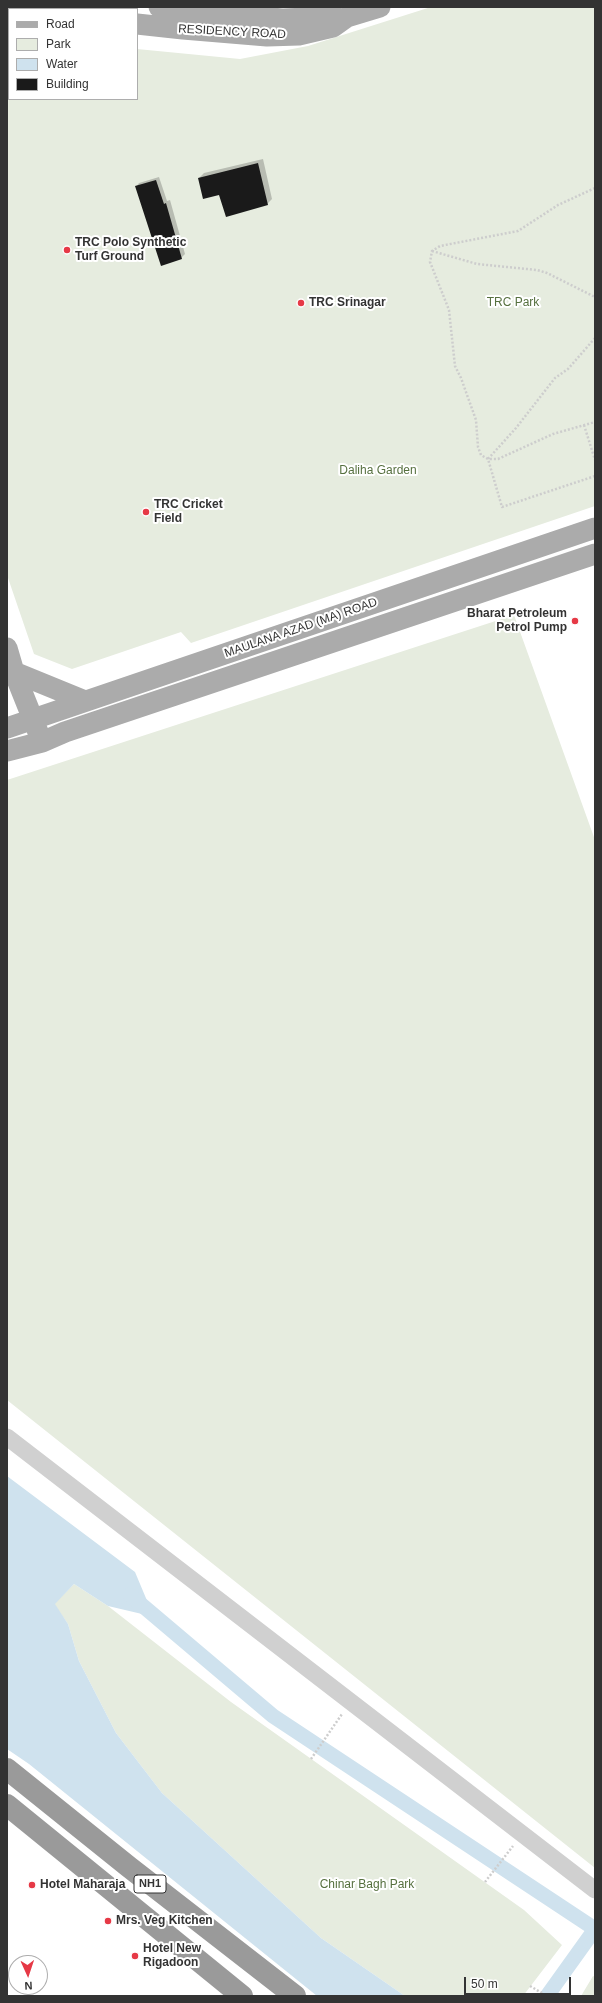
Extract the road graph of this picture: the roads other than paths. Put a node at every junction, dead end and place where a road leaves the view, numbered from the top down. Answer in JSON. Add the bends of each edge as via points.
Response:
{"nodes":[{"id":1,"x":160,"y":7,"type":"edge"},
{"id":2,"x":380,"y":7,"type":"edge"},
{"id":3,"x":333,"y":14,"type":"edge"},
{"id":4,"x":138,"y":24,"type":"edge"},
{"id":5,"x":595,"y":528,"type":"edge"},
{"id":6,"x":595,"y":554,"type":"edge"},
{"id":7,"x":7,"y":648,"type":"edge"},
{"id":8,"x":14,"y":672,"type":"junction"},
{"id":9,"x":85,"y":701,"type":"junction"},
{"id":10,"x":33,"y":720,"type":"junction"},
{"id":11,"x":7,"y":728,"type":"edge"},
{"id":12,"x":42,"y":742,"type":"junction"},
{"id":13,"x":8,"y":746,"type":"edge"},
{"id":14,"x":7,"y":1437,"type":"edge"},
{"id":15,"x":7,"y":1769,"type":"edge"},
{"id":16,"x":7,"y":1805,"type":"edge"},
{"id":17,"x":129,"y":1867,"type":"junction"},
{"id":18,"x":109,"y":1890,"type":"junction"},
{"id":19,"x":595,"y":1890,"type":"edge"},
{"id":20,"x":242,"y":1996,"type":"edge"},
{"id":21,"x":295,"y":1996,"type":"edge"}],
"edges":[{"from":1,"to":3,"type":"main road","via":[[282,19]]},
{"from":2,"to":3,"type":"main road","name":"RESIDENCY ROAD"},
{"from":3,"to":4,"type":"main road","name":"RESIDENCY ROAD","via":[[333,27],[299,35],[267,36]]},
{"from":5,"to":9,"type":"main road","name":"MAULANA AZAD (MA) ROAD"},
{"from":6,"to":12,"type":"main road","name":"MAULANA AZAD (MA) ROAD","via":[[64,732]]},
{"from":7,"to":8,"type":"main road"},
{"from":8,"to":9,"type":"main road"},
{"from":8,"to":10,"type":"main road"},
{"from":9,"to":10,"type":"main road","name":"MAULANA AZAD (MA) ROAD"},
{"from":10,"to":11,"type":"main road","name":"MAULANA AZAD (MA) ROAD"},
{"from":10,"to":12,"type":"main road"},
{"from":12,"to":13,"type":"main road","name":"MAULANA AZAD (MA) ROAD"},
{"from":14,"to":19,"type":"lane"},
{"from":15,"to":17,"type":"highway","number":"NH1"},
{"from":16,"to":18,"type":"highway","number":"NH1"},
{"from":17,"to":18,"type":"highway"},
{"from":17,"to":21,"type":"highway","number":"NH1"},
{"from":18,"to":20,"type":"highway","number":"NH1"}]}
